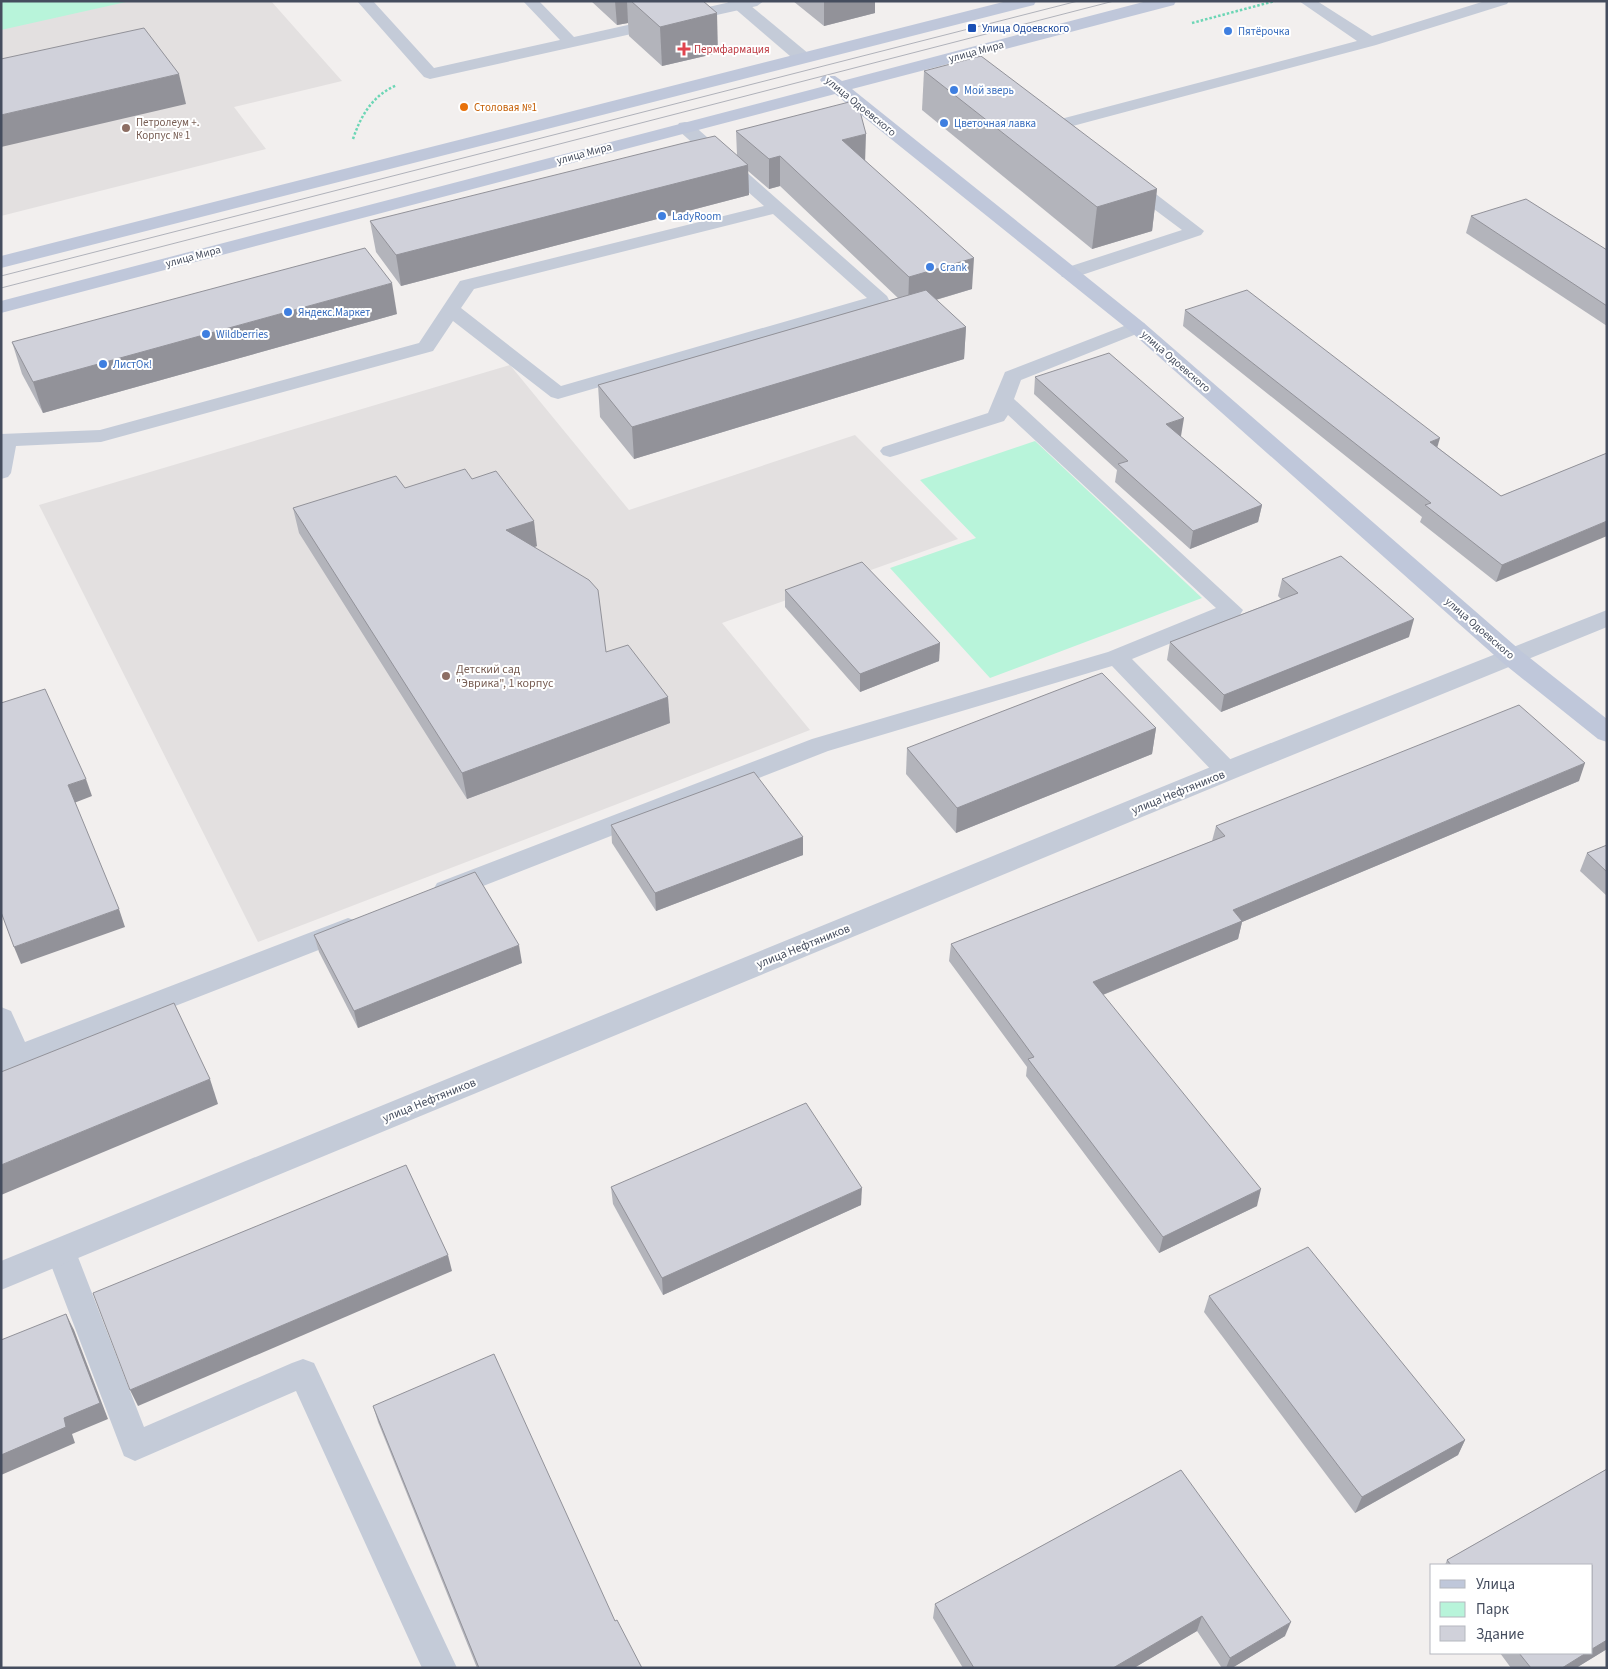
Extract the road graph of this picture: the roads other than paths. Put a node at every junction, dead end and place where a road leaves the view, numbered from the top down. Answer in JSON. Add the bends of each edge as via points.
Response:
{"nodes":[{"id":1,"x":364,"y":1,"type":"edge"},
{"id":2,"x":530,"y":1,"type":"edge"},
{"id":3,"x":757,"y":1,"type":"edge"},
{"id":4,"x":1028,"y":1,"type":"edge"},
{"id":5,"x":1168,"y":1,"type":"edge"},
{"id":6,"x":1306,"y":1,"type":"edge"},
{"id":7,"x":1502,"y":1,"type":"edge"},
{"id":8,"x":737,"y":3,"type":"edge"},
{"id":9,"x":571,"y":42,"type":"junction"},
{"id":10,"x":1370,"y":42,"type":"junction"},
{"id":11,"x":803,"y":58,"type":"junction"},
{"id":12,"x":838,"y":87,"type":"junction"},
{"id":13,"x":1026,"y":104,"type":"edge"},
{"id":14,"x":1054,"y":126,"type":"junction"},
{"id":15,"x":685,"y":127,"type":"junction"},
{"id":16,"x":1070,"y":138,"type":"edge"},
{"id":17,"x":1117,"y":173,"type":"edge"},
{"id":18,"x":777,"y":208,"type":"junction"},
{"id":19,"x":1,"y":262,"type":"edge"},
{"id":20,"x":1069,"y":273,"type":"junction"},
{"id":21,"x":1,"y":307,"type":"edge"},
{"id":22,"x":451,"y":310,"type":"junction"},
{"id":23,"x":1137,"y":327,"type":"junction"},
{"id":24,"x":1003,"y":400,"type":"junction"},
{"id":25,"x":4,"y":439,"type":"edge"},
{"id":26,"x":890,"y":451,"type":"dead end"},
{"id":27,"x":1,"y":473,"type":"edge"},
{"id":28,"x":1607,"y":618,"type":"edge"},
{"id":29,"x":1116,"y":657,"type":"junction"},
{"id":30,"x":1512,"y":657,"type":"junction"},
{"id":31,"x":1607,"y":734,"type":"edge"},
{"id":32,"x":1227,"y":771,"type":"junction"},
{"id":33,"x":423,"y":899,"type":"edge"},
{"id":34,"x":368,"y":921,"type":"edge"},
{"id":35,"x":1,"y":1018,"type":"edge"},
{"id":36,"x":9,"y":1060,"type":"edge"},
{"id":37,"x":61,"y":1252,"type":"junction"},
{"id":38,"x":1,"y":1276,"type":"edge"},
{"id":39,"x":440,"y":1668,"type":"edge"}],
"edges":[{"from":1,"to":9,"type":"lane","via":[[430,74]]},
{"from":2,"to":9,"type":"lane"},
{"from":3,"to":8,"type":"lane"},
{"from":4,"to":11,"type":"main road"},
{"from":5,"to":12,"type":"main road","name":"улица Мира","via":[[972,59]]},
{"from":6,"to":10,"type":"lane"},
{"from":7,"to":10,"type":"lane"},
{"from":8,"to":9,"type":"lane"},
{"from":8,"to":11,"type":"street","name":"улица Одоевского"},
{"from":10,"to":14,"type":"lane"},
{"from":11,"to":12,"type":"main road","name":"улица Одоевского"},
{"from":11,"to":19,"type":"main road"},
{"from":12,"to":15,"type":"main road","name":"улица Мира"},
{"from":12,"to":20,"type":"main road","name":"улица Одоевского"},
{"from":13,"to":14,"type":"lane"},
{"from":14,"to":16,"type":"lane"},
{"from":15,"to":18,"type":"lane"},
{"from":15,"to":21,"type":"main road","name":"улица Мира"},
{"from":17,"to":20,"type":"lane","via":[[1195,230]]},
{"from":18,"to":22,"type":"lane","via":[[468,285]]},
{"from":18,"to":22,"type":"lane","via":[[880,300],[558,393]]},
{"from":20,"to":23,"type":"main road","name":"улица Одоевского"},
{"from":22,"to":25,"type":"lane","via":[[426,347],[101,436]]},
{"from":23,"to":24,"type":"lane","via":[[1012,376]]},
{"from":23,"to":30,"type":"main road","name":"улица Одоевского"},
{"from":24,"to":26,"type":"lane","via":[[997,417]]},
{"from":24,"to":29,"type":"lane","via":[[1232,610]]},
{"from":25,"to":27,"type":"lane"},
{"from":28,"to":30,"type":"street","name":"улица Нефтяников"},
{"from":29,"to":32,"type":"lane"},
{"from":29,"to":33,"type":"lane","via":[[820,745]]},
{"from":30,"to":31,"type":"main road","name":"улица Одоевского"},
{"from":30,"to":32,"type":"street","name":"улица Нефтяников"},
{"from":32,"to":37,"type":"street","name":"улица Нефтяников"},
{"from":34,"to":36,"type":"lane"},
{"from":35,"to":36,"type":"lane"},
{"from":37,"to":38,"type":"street","name":"улица Нефтяников"},
{"from":37,"to":39,"type":"lane","via":[[134,1446],[303,1373]]}]}
